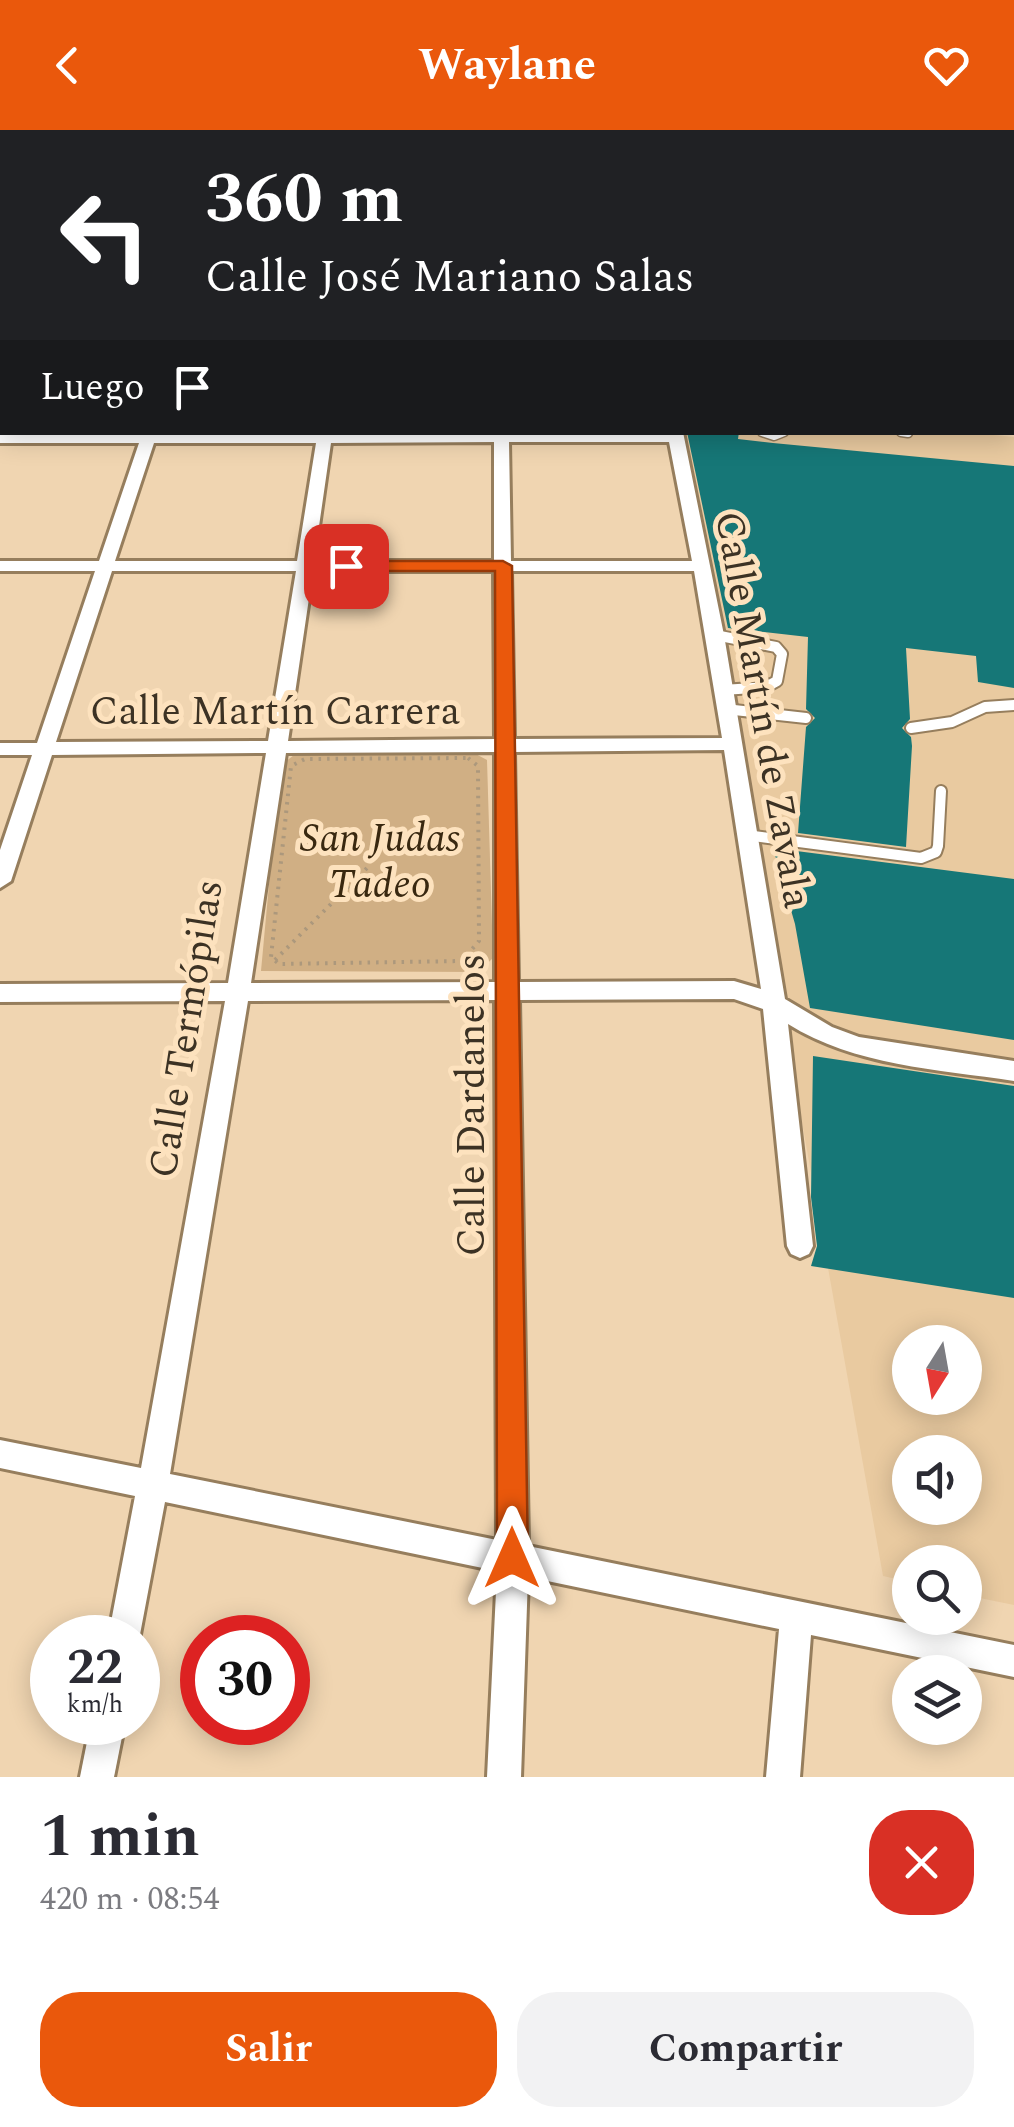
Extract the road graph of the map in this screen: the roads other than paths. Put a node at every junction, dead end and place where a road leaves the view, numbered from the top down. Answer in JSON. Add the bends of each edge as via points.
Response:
{"nodes":[{"id":1,"x":150,"y":435,"type":"edge"},
{"id":2,"x":325,"y":435,"type":"edge"},
{"id":3,"x":501,"y":435,"type":"edge"},
{"id":4,"x":675,"y":435,"type":"edge"},
{"id":5,"x":0,"y":438,"type":"edge"},
{"id":6,"x":0,"y":566,"type":"edge"},
{"id":7,"x":307,"y":566,"type":"junction"},
{"id":8,"x":503,"y":566,"type":"junction"},
{"id":9,"x":699,"y":566,"type":"junction"},
{"id":10,"x":104,"y":567,"type":"junction"},
{"id":11,"x":715,"y":635,"type":"junction"},
{"id":12,"x":724,"y":700,"type":"junction"},
{"id":13,"x":1014,"y":704,"type":"edge"},
{"id":14,"x":806,"y":718,"type":"dead end"},
{"id":15,"x":911,"y":728,"type":"dead end"},
{"id":16,"x":731,"y":744,"type":"junction"},
{"id":17,"x":506,"y":746,"type":"junction"},
{"id":18,"x":276,"y":747,"type":"junction"},
{"id":19,"x":0,"y":749,"type":"edge"},
{"id":20,"x":44,"y":749,"type":"junction"},
{"id":21,"x":941,"y":791,"type":"dead end"},
{"id":22,"x":746,"y":835,"type":"junction"},
{"id":23,"x":0,"y":881,"type":"edge"},
{"id":24,"x":509,"y":990,"type":"junction"},
{"id":25,"x":237,"y":991,"type":"junction"},
{"id":26,"x":0,"y":992,"type":"edge"},
{"id":27,"x":774,"y":1000,"type":"junction"},
{"id":28,"x":1014,"y":1071,"type":"edge"},
{"id":29,"x":800,"y":1246,"type":"dead end"},
{"id":30,"x":0,"y":1454,"type":"edge"},
{"id":31,"x":153,"y":1485,"type":"junction"},
{"id":32,"x":512,"y":1558,"type":"junction"},
{"id":33,"x":128,"y":1615,"type":"edge"},
{"id":34,"x":796,"y":1616,"type":"junction"},
{"id":35,"x":1014,"y":1661,"type":"edge"},
{"id":36,"x":103,"y":1745,"type":"edge"},
{"id":37,"x":97,"y":1777,"type":"edge"},
{"id":38,"x":504,"y":1777,"type":"edge"},
{"id":39,"x":782,"y":1777,"type":"edge"}],
"edges":[{"from":1,"to":2,"type":"street"},
{"from":1,"to":5,"type":"street"},
{"from":1,"to":10,"type":"street"},
{"from":2,"to":3,"type":"street"},
{"from":2,"to":7,"type":"street","name":"Calle Termópilas"},
{"from":3,"to":4,"type":"street"},
{"from":3,"to":8,"type":"street","name":"Calle Dardanelos"},
{"from":4,"to":9,"type":"street","name":"Calle Martín de Zavala"},
{"from":6,"to":10,"type":"street"},
{"from":7,"to":8,"type":"street"},
{"from":7,"to":10,"type":"street"},
{"from":7,"to":18,"type":"street","name":"Calle Termópilas"},
{"from":8,"to":9,"type":"street"},
{"from":8,"to":17,"type":"street","name":"Calle Dardanelos"},
{"from":9,"to":11,"type":"street","name":"Calle Martín de Zavala"},
{"from":10,"to":20,"type":"street"},
{"from":11,"to":12,"type":"street","name":"Calle Martín de Zavala"},
{"from":11,"to":12,"type":"lane","via":[[776,647],[782,654],[777,682]]},
{"from":12,"to":14,"type":"lane"},
{"from":12,"to":16,"type":"street","name":"Calle Martín de Zavala"},
{"from":13,"to":15,"type":"lane"},
{"from":16,"to":17,"type":"street","name":"Calle Martín Carrera"},
{"from":16,"to":22,"type":"street","name":"Calle Martín de Zavala"},
{"from":17,"to":18,"type":"street","name":"Calle Martín Carrera"},
{"from":17,"to":24,"type":"street","name":"Calle Dardanelos"},
{"from":18,"to":20,"type":"street","name":"Calle Martín Carrera"},
{"from":18,"to":25,"type":"street","name":"Calle Termópilas"},
{"from":19,"to":20,"type":"street","name":"Calle Martín Carrera"},
{"from":20,"to":23,"type":"street"},
{"from":21,"to":22,"type":"lane","via":[[938,846],[920,858]]},
{"from":22,"to":27,"type":"street","name":"Calle Martín de Zavala"},
{"from":24,"to":25,"type":"street"},
{"from":24,"to":27,"type":"street","via":[[714,989]]},
{"from":24,"to":32,"type":"street","name":"Calle Dardanelos"},
{"from":25,"to":26,"type":"street"},
{"from":25,"to":31,"type":"street","name":"Calle Termópilas"},
{"from":27,"to":28,"type":"street","via":[[808,1025],[864,1047]]},
{"from":27,"to":29,"type":"street","name":"Calle Martín de Zavala"},
{"from":30,"to":31,"type":"street"},
{"from":31,"to":32,"type":"street"},
{"from":31,"to":33,"type":"street","name":"Calle Termópilas"},
{"from":32,"to":34,"type":"street"},
{"from":32,"to":38,"type":"street","name":"Calle Dardanelos"},
{"from":34,"to":35,"type":"street"},
{"from":34,"to":39,"type":"street"},
{"from":36,"to":37,"type":"street"}]}
